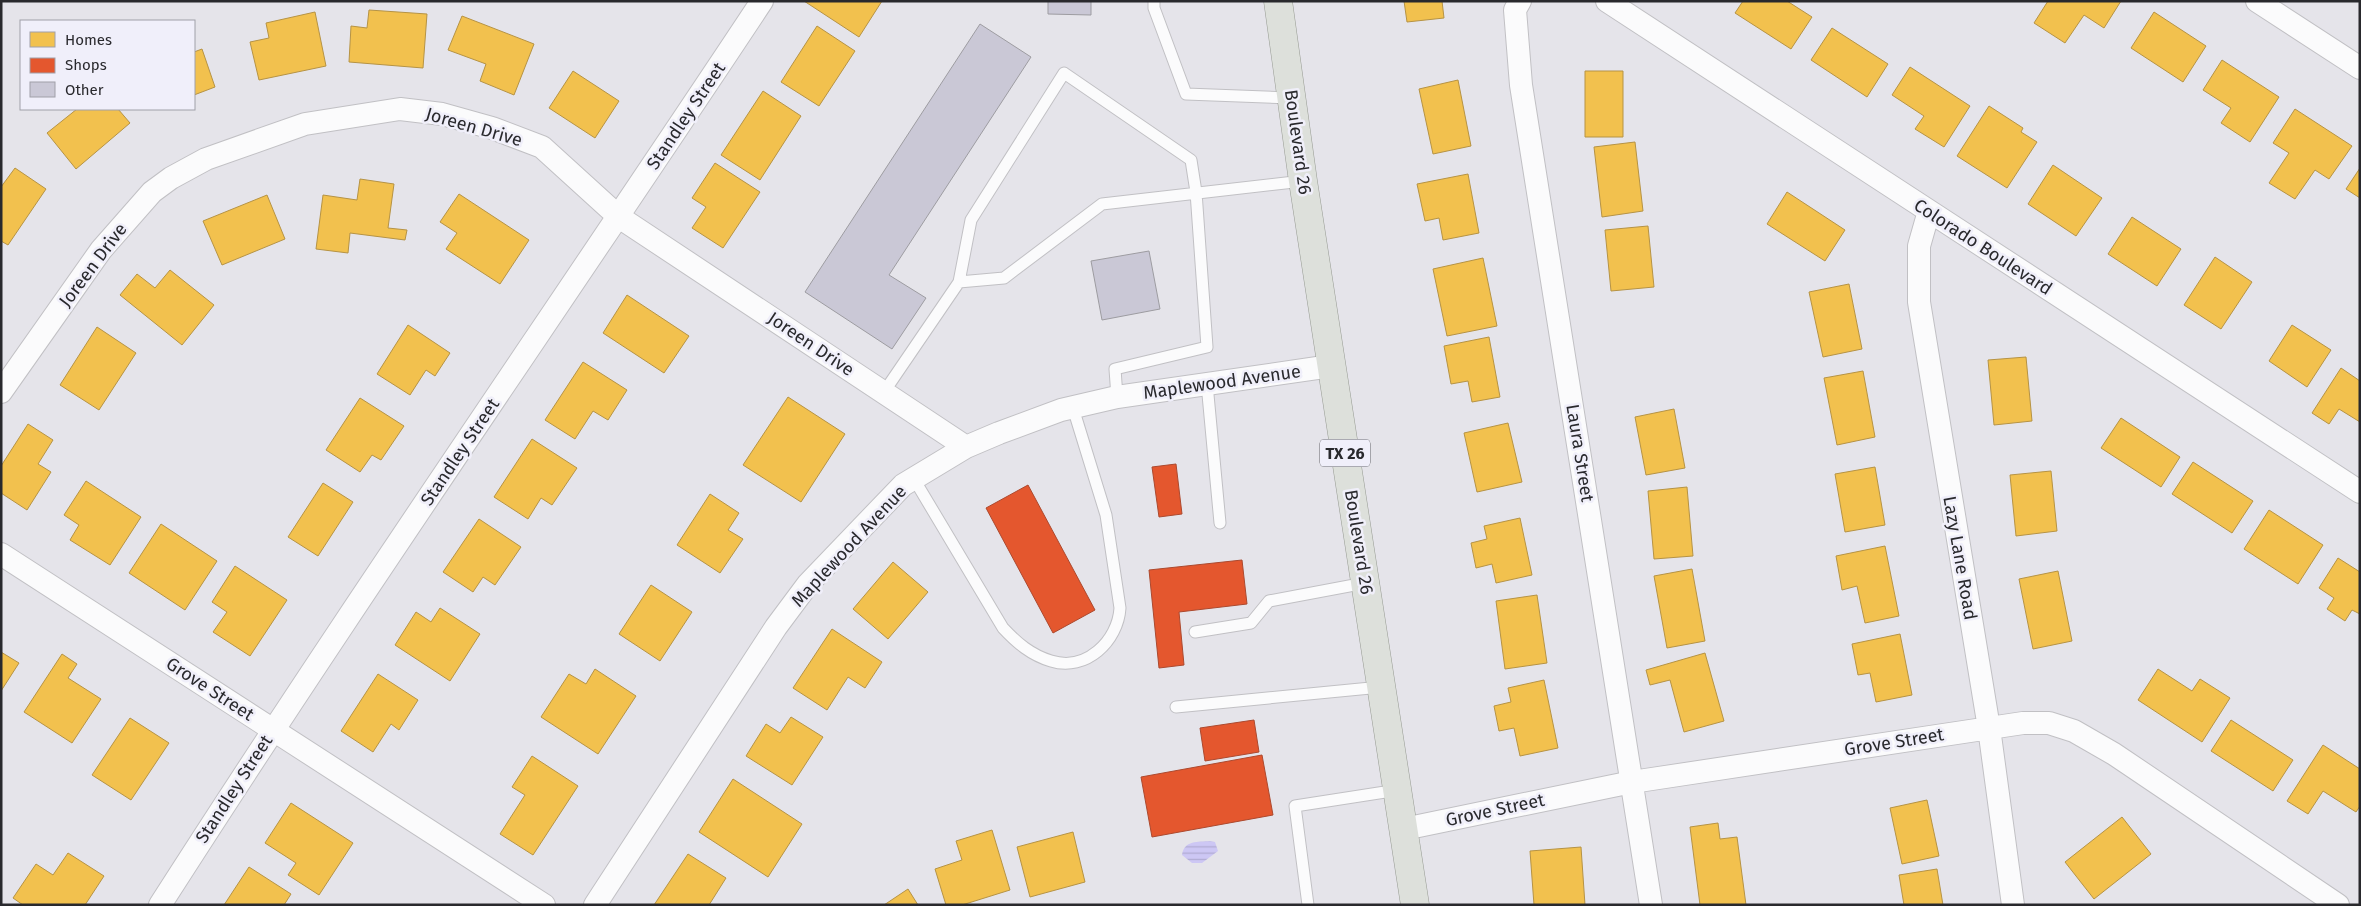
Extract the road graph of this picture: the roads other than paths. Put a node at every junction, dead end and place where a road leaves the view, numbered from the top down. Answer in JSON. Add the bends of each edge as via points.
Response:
{"nodes":[{"id":1,"x":762,"y":1,"type":"edge"},
{"id":2,"x":1154,"y":1,"type":"edge"},
{"id":3,"x":1278,"y":1,"type":"edge"},
{"id":4,"x":1520,"y":1,"type":"edge"},
{"id":5,"x":1608,"y":1,"type":"edge"},
{"id":6,"x":2257,"y":1,"type":"edge"},
{"id":7,"x":2360,"y":68,"type":"edge"},
{"id":8,"x":1291,"y":98,"type":"junction"},
{"id":9,"x":1303,"y":181,"type":"junction"},
{"id":10,"x":1196,"y":192,"type":"junction"},
{"id":11,"x":1929,"y":211,"type":"junction"},
{"id":12,"x":619,"y":217,"type":"junction"},
{"id":13,"x":959,"y":282,"type":"junction"},
{"id":14,"x":1331,"y":366,"type":"junction"},
{"id":15,"x":1207,"y":384,"type":"junction"},
{"id":16,"x":1,"y":392,"type":"edge"},
{"id":17,"x":884,"y":392,"type":"junction"},
{"id":18,"x":1117,"y":397,"type":"junction"},
{"id":19,"x":1073,"y":408,"type":"junction"},
{"id":20,"x":966,"y":448,"type":"junction"},
{"id":21,"x":914,"y":479,"type":"junction"},
{"id":22,"x":2360,"y":492,"type":"edge"},
{"id":23,"x":1220,"y":523,"type":"dead end"},
{"id":24,"x":1,"y":554,"type":"edge"},
{"id":25,"x":1365,"y":583,"type":"junction"},
{"id":26,"x":1194,"y":632,"type":"dead end"},
{"id":27,"x":1381,"y":687,"type":"junction"},
{"id":28,"x":1176,"y":707,"type":"dead end"},
{"id":29,"x":1989,"y":728,"type":"junction"},
{"id":30,"x":272,"y":729,"type":"junction"},
{"id":31,"x":1632,"y":782,"type":"junction"},
{"id":32,"x":1398,"y":790,"type":"junction"},
{"id":33,"x":1404,"y":829,"type":"junction"},
{"id":34,"x":160,"y":905,"type":"edge"},
{"id":35,"x":544,"y":905,"type":"edge"},
{"id":36,"x":595,"y":905,"type":"edge"},
{"id":37,"x":1308,"y":905,"type":"edge"},
{"id":38,"x":1415,"y":905,"type":"edge"},
{"id":39,"x":1652,"y":905,"type":"edge"},
{"id":40,"x":2013,"y":905,"type":"edge"},
{"id":41,"x":2338,"y":905,"type":"edge"}],
"edges":[{"from":1,"to":12,"type":"street","name":"Standley Street"},
{"from":2,"to":8,"type":"lane","via":[[1186,94]]},
{"from":3,"to":8,"type":"main road","name":"Boulevard 26","number":"TX 26"},
{"from":4,"to":31,"type":"street","name":"Laura Street","via":[[1515,10],[1524,104]]},
{"from":5,"to":11,"type":"street","name":"Colorado Boulevard"},
{"from":6,"to":7,"type":"street"},
{"from":8,"to":9,"type":"main road","name":"Boulevard 26","number":"TX 26"},
{"from":9,"to":10,"type":"lane"},
{"from":9,"to":14,"type":"main road","name":"Boulevard 26","number":"TX 26"},
{"from":10,"to":13,"type":"lane","via":[[1102,204],[1004,278]]},
{"from":10,"to":13,"type":"lane","via":[[1191,160],[1064,73],[971,220]]},
{"from":10,"to":18,"type":"lane","via":[[1207,347],[1115,370]]},
{"from":11,"to":22,"type":"street","name":"Colorado Boulevard"},
{"from":11,"to":29,"type":"street","name":"Lazy Lane Road","via":[[1919,246],[1919,302]]},
{"from":12,"to":16,"type":"street","name":"Joreen Drive","via":[[542,147],[492,128],[442,114],[400,109],[305,124],[206,159],[152,192],[101,250]]},
{"from":12,"to":17,"type":"street","name":"Joreen Drive"},
{"from":12,"to":30,"type":"street","name":"Standley Street"},
{"from":13,"to":17,"type":"lane"},
{"from":14,"to":15,"type":"street","name":"Maplewood Avenue"},
{"from":14,"to":25,"type":"main road","name":"Boulevard 26","number":"TX 26"},
{"from":15,"to":18,"type":"street","name":"Maplewood Avenue"},
{"from":15,"to":23,"type":"lane"},
{"from":17,"to":20,"type":"street","name":"Joreen Drive"},
{"from":18,"to":19,"type":"street","name":"Maplewood Avenue"},
{"from":19,"to":20,"type":"street","name":"Maplewood Avenue"},
{"from":19,"to":21,"type":"lane","via":[[1106,515],[1120,608],[1113,634],[1102,649],[1085,659],[1052,662],[1016,642],[1003,628]]},
{"from":20,"to":21,"type":"street","name":"Maplewood Avenue"},
{"from":21,"to":36,"type":"street","name":"Maplewood Avenue","via":[[903,485],[808,584],[776,627]]},
{"from":24,"to":30,"type":"street","name":"Grove Street"},
{"from":25,"to":26,"type":"lane","via":[[1269,601],[1251,623]]},
{"from":25,"to":27,"type":"main road","name":"Boulevard 26","number":"TX 26"},
{"from":27,"to":28,"type":"lane"},
{"from":27,"to":32,"type":"main road","name":"Boulevard 26","number":"TX 26"},
{"from":29,"to":31,"type":"street","name":"Grove Street"},
{"from":29,"to":40,"type":"street","name":"Lazy Lane Road"},
{"from":29,"to":41,"type":"street","name":"Grove Street","via":[[2049,723],[2074,731]]},
{"from":30,"to":34,"type":"street","name":"Standley Street"},
{"from":30,"to":35,"type":"street","name":"Grove Street"},
{"from":31,"to":33,"type":"street","name":"Grove Street"},
{"from":31,"to":39,"type":"street","name":"Laura Street"},
{"from":32,"to":33,"type":"main road","name":"Boulevard 26","number":"TX 26"},
{"from":32,"to":37,"type":"lane","via":[[1295,806]]},
{"from":33,"to":38,"type":"main road","name":"Boulevard 26","number":"TX 26"}]}
